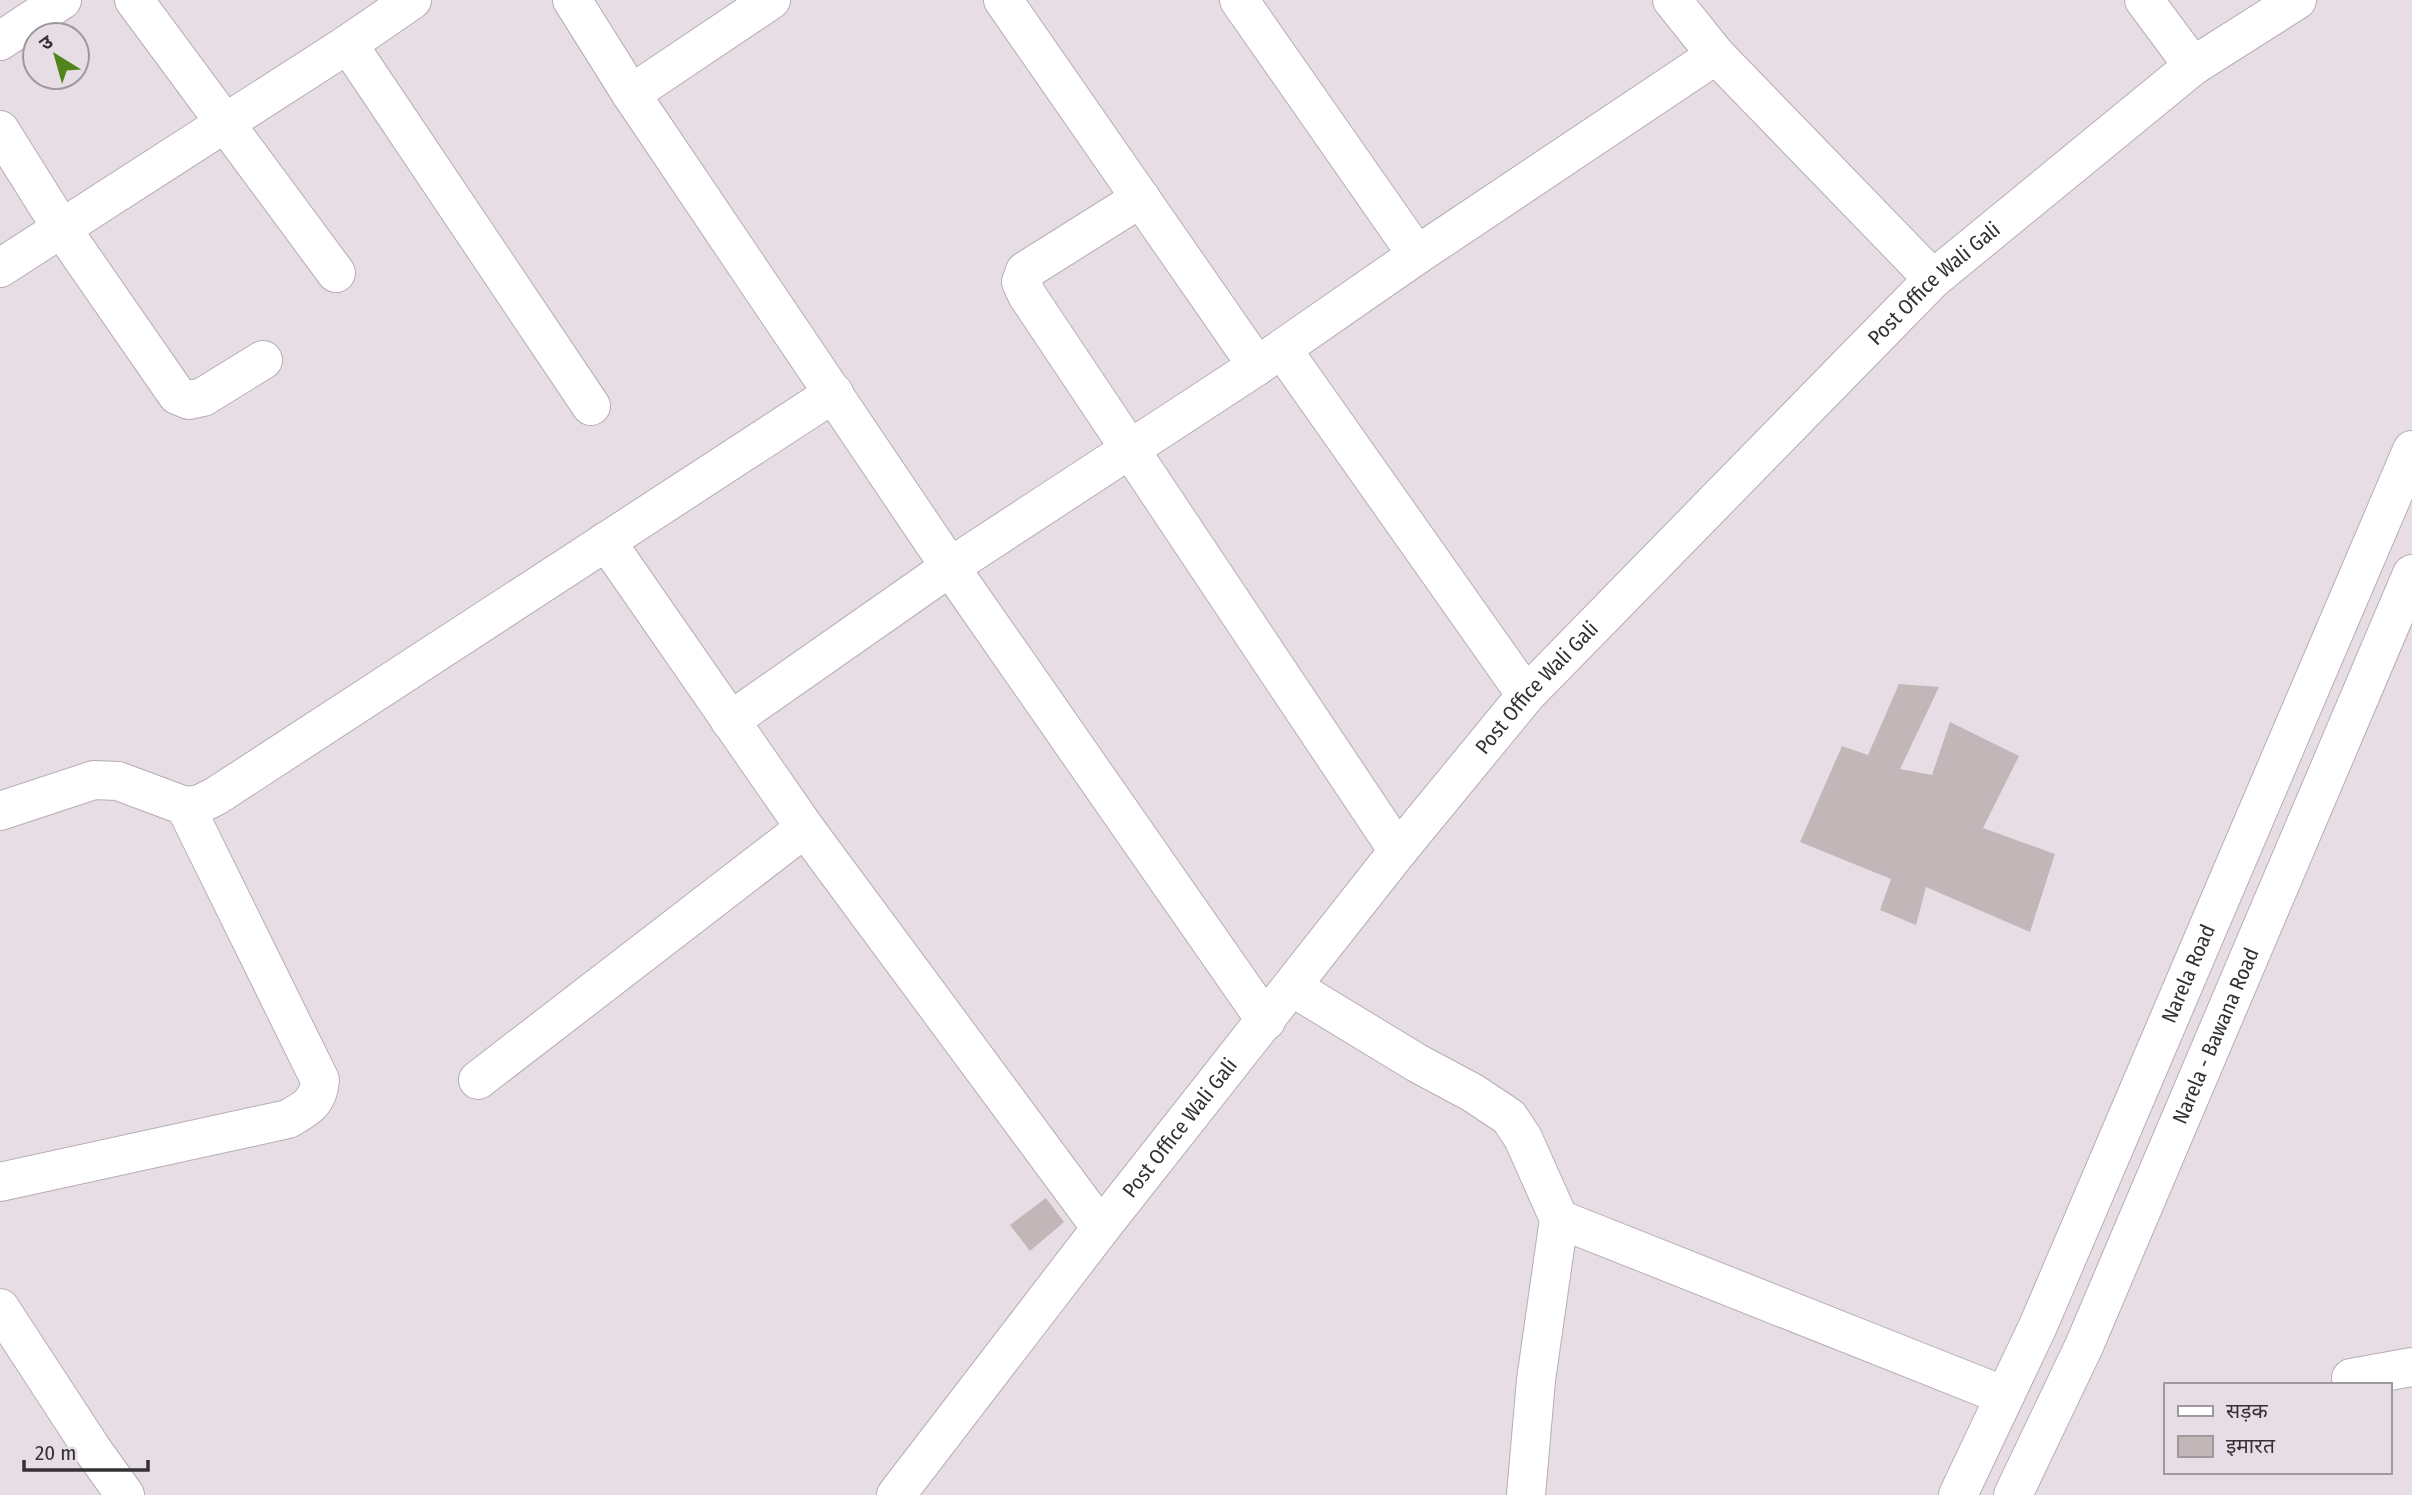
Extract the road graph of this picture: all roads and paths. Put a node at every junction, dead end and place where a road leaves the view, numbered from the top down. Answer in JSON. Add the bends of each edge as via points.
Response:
{"nodes":[{"id":1,"x":62,"y":0,"type":"edge"},
{"id":2,"x":134,"y":0,"type":"edge"},
{"id":3,"x":412,"y":0,"type":"edge"},
{"id":4,"x":572,"y":0,"type":"edge"},
{"id":5,"x":771,"y":0,"type":"edge"},
{"id":6,"x":1003,"y":0,"type":"edge"},
{"id":7,"x":1239,"y":0,"type":"edge"},
{"id":8,"x":1672,"y":0,"type":"edge"},
{"id":9,"x":2144,"y":0,"type":"edge"},
{"id":10,"x":2297,"y":0,"type":"edge"},
{"id":11,"x":0,"y":41,"type":"edge"},
{"id":12,"x":348,"y":44,"type":"junction"},
{"id":13,"x":1716,"y":55,"type":"junction"},
{"id":14,"x":2193,"y":66,"type":"junction"},
{"id":15,"x":631,"y":94,"type":"junction"},
{"id":16,"x":225,"y":123,"type":"junction"},
{"id":17,"x":0,"y":130,"type":"edge"},
{"id":18,"x":1141,"y":198,"type":"junction"},
{"id":19,"x":61,"y":229,"type":"junction"},
{"id":20,"x":1417,"y":255,"type":"junction"},
{"id":21,"x":0,"y":268,"type":"edge"},
{"id":22,"x":336,"y":273,"type":"dead end"},
{"id":23,"x":1933,"y":279,"type":"junction"},
{"id":24,"x":1270,"y":357,"type":"junction"},
{"id":25,"x":264,"y":360,"type":"dead end"},
{"id":26,"x":834,"y":393,"type":"junction"},
{"id":27,"x":590,"y":406,"type":"dead end"},
{"id":28,"x":1131,"y":449,"type":"junction"},
{"id":29,"x":2412,"y":450,"type":"edge"},
{"id":30,"x":606,"y":541,"type":"junction"},
{"id":31,"x":950,"y":568,"type":"junction"},
{"id":32,"x":2412,"y":574,"type":"edge"},
{"id":33,"x":1526,"y":695,"type":"junction"},
{"id":34,"x":730,"y":721,"type":"junction"},
{"id":35,"x":185,"y":806,"type":"junction"},
{"id":36,"x":0,"y":811,"type":"edge"},
{"id":37,"x":805,"y":828,"type":"junction"},
{"id":38,"x":1398,"y":851,"type":"junction"},
{"id":39,"x":1292,"y":987,"type":"junction"},
{"id":40,"x":1266,"y":1021,"type":"junction"},
{"id":41,"x":2156,"y":1048,"type":"junction"},
{"id":42,"x":2203,"y":1066,"type":"junction"},
{"id":43,"x":478,"y":1080,"type":"dead end"},
{"id":44,"x":0,"y":1182,"type":"edge"},
{"id":45,"x":1559,"y":1219,"type":"junction"},
{"id":46,"x":1101,"y":1228,"type":"junction"},
{"id":47,"x":2054,"y":1289,"type":"junction"},
{"id":48,"x":2101,"y":1306,"type":"junction"},
{"id":49,"x":0,"y":1308,"type":"edge"},
{"id":50,"x":2412,"y":1367,"type":"edge"},
{"id":51,"x":2351,"y":1378,"type":"dead end"},
{"id":52,"x":2005,"y":1396,"type":"junction"},
{"id":53,"x":125,"y":1495,"type":"edge"},
{"id":54,"x":896,"y":1495,"type":"edge"},
{"id":55,"x":1526,"y":1495,"type":"edge"},
{"id":56,"x":1958,"y":1495,"type":"edge"},
{"id":57,"x":2013,"y":1495,"type":"edge"}],
"edges":[{"from":1,"to":11,"type":"street"},
{"from":2,"to":16,"type":"street"},
{"from":3,"to":12,"type":"street"},
{"from":4,"to":15,"type":"street"},
{"from":5,"to":15,"type":"street"},
{"from":6,"to":18,"type":"street"},
{"from":7,"to":20,"type":"street"},
{"from":8,"to":13,"type":"street"},
{"from":9,"to":14,"type":"street"},
{"from":10,"to":14,"type":"street","name":"Post Office Wali Gali"},
{"from":12,"to":16,"type":"street"},
{"from":12,"to":27,"type":"street"},
{"from":13,"to":20,"type":"street"},
{"from":13,"to":23,"type":"street"},
{"from":14,"to":23,"type":"street","name":"Post Office Wali Gali"},
{"from":15,"to":26,"type":"street"},
{"from":16,"to":19,"type":"street"},
{"from":16,"to":22,"type":"street"},
{"from":17,"to":19,"type":"street"},
{"from":18,"to":24,"type":"street"},
{"from":18,"to":28,"type":"street","via":[[1025,271],[1021,282]]},
{"from":19,"to":21,"type":"street"},
{"from":19,"to":25,"type":"street","via":[[177,396],[189,400],[203,397]]},
{"from":20,"to":24,"type":"street"},
{"from":23,"to":33,"type":"street","name":"Post Office Wali Gali"},
{"from":24,"to":28,"type":"street"},
{"from":24,"to":33,"type":"street"},
{"from":26,"to":30,"type":"street"},
{"from":26,"to":31,"type":"street"},
{"from":28,"to":31,"type":"street"},
{"from":28,"to":38,"type":"street"},
{"from":29,"to":41,"type":"street","name":"Narela Road"},
{"from":30,"to":34,"type":"street"},
{"from":30,"to":35,"type":"street","via":[[216,796]]},
{"from":31,"to":34,"type":"street"},
{"from":31,"to":40,"type":"street"},
{"from":32,"to":42,"type":"street","name":"Narela - Bawana Road"},
{"from":33,"to":38,"type":"street","name":"Post Office Wali Gali"},
{"from":34,"to":37,"type":"street"},
{"from":35,"to":36,"type":"street","via":[[118,781],[94,780]]},
{"from":35,"to":44,"type":"street","via":[[320,1080],[319,1094],[288,1119]]},
{"from":37,"to":43,"type":"street"},
{"from":37,"to":46,"type":"street"},
{"from":38,"to":39,"type":"street","name":"Post Office Wali Gali"},
{"from":39,"to":40,"type":"street","name":"Post Office Wali Gali"},
{"from":39,"to":45,"type":"street","via":[[1509,1117]]},
{"from":40,"to":46,"type":"street","name":"Post Office Wali Gali"},
{"from":41,"to":42,"type":"street"},
{"from":41,"to":47,"type":"street","name":"Narela Road"},
{"from":42,"to":48,"type":"street","name":"Narela - Bawana Road"},
{"from":45,"to":52,"type":"street"},
{"from":45,"to":55,"type":"street","via":[[1536,1380]]},
{"from":46,"to":54,"type":"street","name":"Post Office Wali Gali"},
{"from":47,"to":48,"type":"street"},
{"from":47,"to":52,"type":"street","name":"Narela Road"},
{"from":48,"to":57,"type":"street","name":"Narela - Bawana Road"},
{"from":49,"to":53,"type":"street"},
{"from":50,"to":51,"type":"street"},
{"from":52,"to":56,"type":"street","name":"Narela Road"}]}
